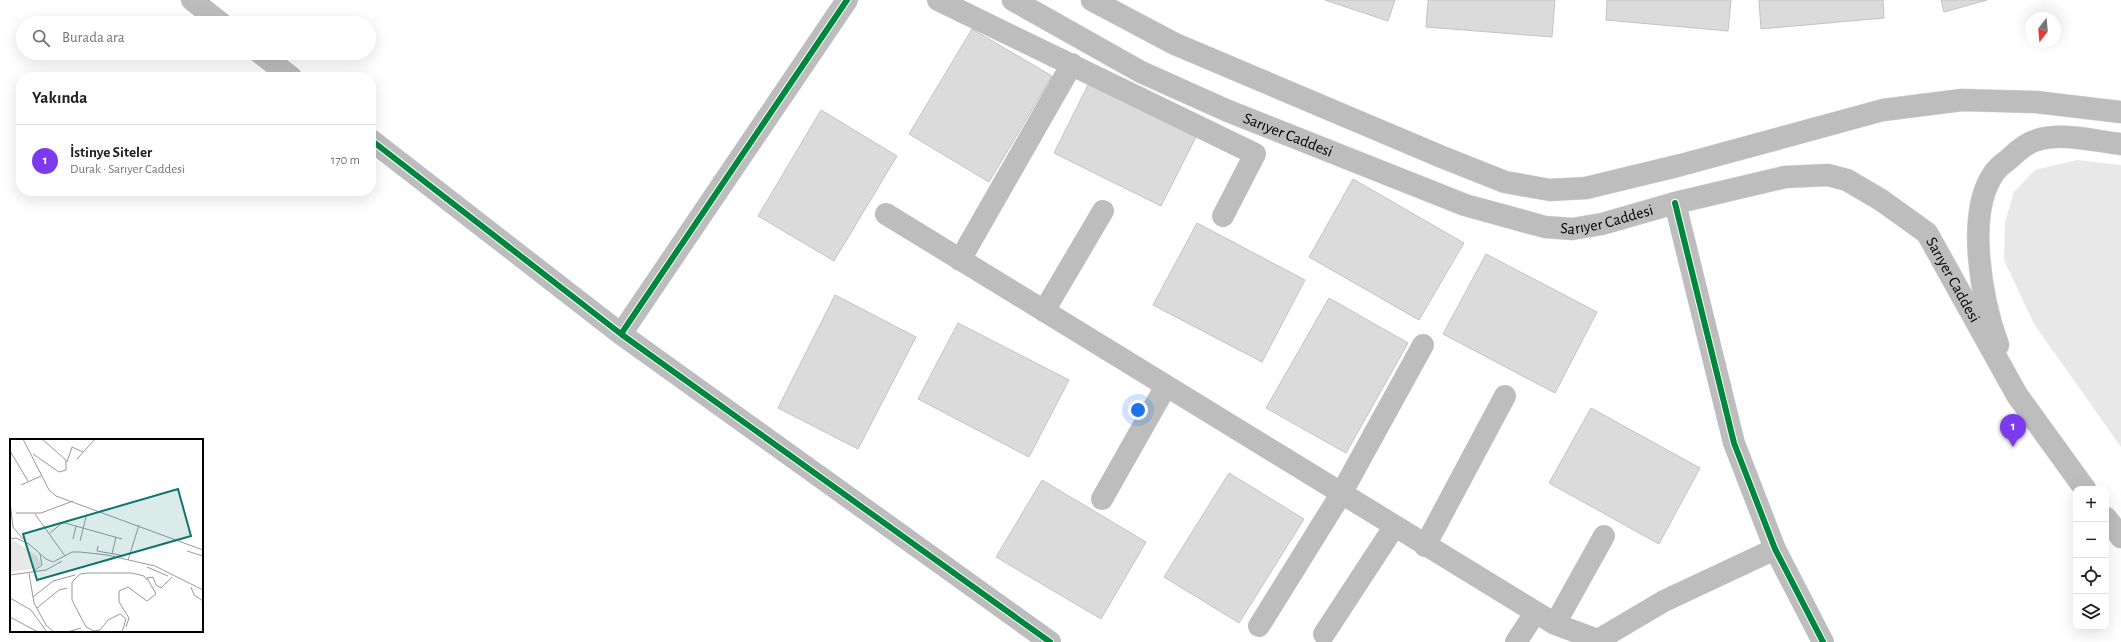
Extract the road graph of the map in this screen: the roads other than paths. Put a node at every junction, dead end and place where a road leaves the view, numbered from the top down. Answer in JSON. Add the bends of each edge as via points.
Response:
{"nodes":[{"id":1,"x":192,"y":0,"type":"edge"},
{"id":2,"x":847,"y":0,"type":"edge"},
{"id":3,"x":938,"y":0,"type":"edge"},
{"id":4,"x":1013,"y":0,"type":"edge"},
{"id":5,"x":1092,"y":0,"type":"edge"},
{"id":6,"x":212,"y":16,"type":"edge"},
{"id":7,"x":269,"y":60,"type":"edge"},
{"id":8,"x":1072,"y":64,"type":"junction"},
{"id":9,"x":284,"y":72,"type":"edge"},
{"id":10,"x":2121,"y":112,"type":"edge"},
{"id":11,"x":376,"y":144,"type":"edge"},
{"id":12,"x":2121,"y":144,"type":"edge"},
{"id":13,"x":1676,"y":203,"type":"junction"},
{"id":14,"x":1103,"y":211,"type":"dead end"},
{"id":15,"x":886,"y":214,"type":"dead end"},
{"id":16,"x":1222,"y":216,"type":"dead end"},
{"id":17,"x":960,"y":260,"type":"junction"},
{"id":18,"x":1044,"y":311,"type":"junction"},
{"id":19,"x":621,"y":334,"type":"junction"},
{"id":20,"x":1423,"y":345,"type":"dead end"},
{"id":21,"x":1166,"y":386,"type":"junction"},
{"id":22,"x":2016,"y":395,"type":"junction"},
{"id":23,"x":1504,"y":396,"type":"dead end"},
{"id":24,"x":2083,"y":486,"type":"edge"},
{"id":25,"x":1341,"y":494,"type":"junction"},
{"id":26,"x":1102,"y":499,"type":"dead end"},
{"id":27,"x":2109,"y":507,"type":"edge"},
{"id":28,"x":2121,"y":516,"type":"edge"},
{"id":29,"x":2109,"y":522,"type":"edge"},
{"id":30,"x":1394,"y":527,"type":"junction"},
{"id":31,"x":1604,"y":536,"type":"dead end"},
{"id":32,"x":2121,"y":537,"type":"edge"},
{"id":33,"x":1425,"y":546,"type":"junction"},
{"id":34,"x":1776,"y":549,"type":"junction"},
{"id":35,"x":1535,"y":613,"type":"junction"},
{"id":36,"x":1555,"y":624,"type":"junction"},
{"id":37,"x":1260,"y":626,"type":"dead end"},
{"id":38,"x":1324,"y":634,"type":"dead end"},
{"id":39,"x":1050,"y":642,"type":"edge"},
{"id":40,"x":1516,"y":642,"type":"edge"},
{"id":41,"x":1823,"y":642,"type":"edge"}],
"edges":[{"from":1,"to":6,"type":"main road"},
{"from":2,"to":19,"type":"main road"},
{"from":3,"to":8,"type":"main road"},
{"from":4,"to":13,"type":"main road","name":"Sarıyer Caddesi","via":[[1141,72],[1228,111],[1465,205],[1545,227],[1572,228],[1602,224]]},
{"from":5,"to":10,"type":"main road","name":"Sarıyer Caddesi","via":[[1175,44],[1442,157],[1505,182],[1550,190],[1586,188],[1674,167],[1883,110],[1962,100],[2036,102]]},
{"from":7,"to":9,"type":"main road"},
{"from":8,"to":16,"type":"main road","via":[[1255,154]]},
{"from":8,"to":17,"type":"main road"},
{"from":11,"to":19,"type":"main road"},
{"from":12,"to":22,"type":"main road","via":[[2057,136],[2035,140],[2013,155],[1994,173],[1982,197],[1977,236],[1983,286],[1996,340]]},
{"from":13,"to":22,"type":"main road","name":"Sarıyer Caddesi","via":[[1785,177],[1828,175],[1846,180],[1881,200],[1927,233]]},
{"from":13,"to":34,"type":"main road","via":[[1734,443]]},
{"from":14,"to":18,"type":"main road"},
{"from":15,"to":17,"type":"main road"},
{"from":17,"to":18,"type":"main road"},
{"from":18,"to":21,"type":"main road"},
{"from":19,"to":39,"type":"main road"},
{"from":20,"to":25,"type":"main road"},
{"from":21,"to":25,"type":"main road"},
{"from":21,"to":26,"type":"main road"},
{"from":22,"to":24,"type":"main road","name":"Sarıyer Caddesi"},
{"from":23,"to":33,"type":"main road"},
{"from":25,"to":30,"type":"main road"},
{"from":25,"to":37,"type":"main road"},
{"from":27,"to":28,"type":"main road"},
{"from":29,"to":32,"type":"main road"},
{"from":30,"to":33,"type":"main road"},
{"from":30,"to":38,"type":"main road"},
{"from":31,"to":36,"type":"main road"},
{"from":33,"to":35,"type":"main road"},
{"from":34,"to":36,"type":"main road","via":[[1664,601],[1598,640]]},
{"from":34,"to":41,"type":"main road"},
{"from":35,"to":36,"type":"main road"},
{"from":35,"to":40,"type":"main road"}]}
